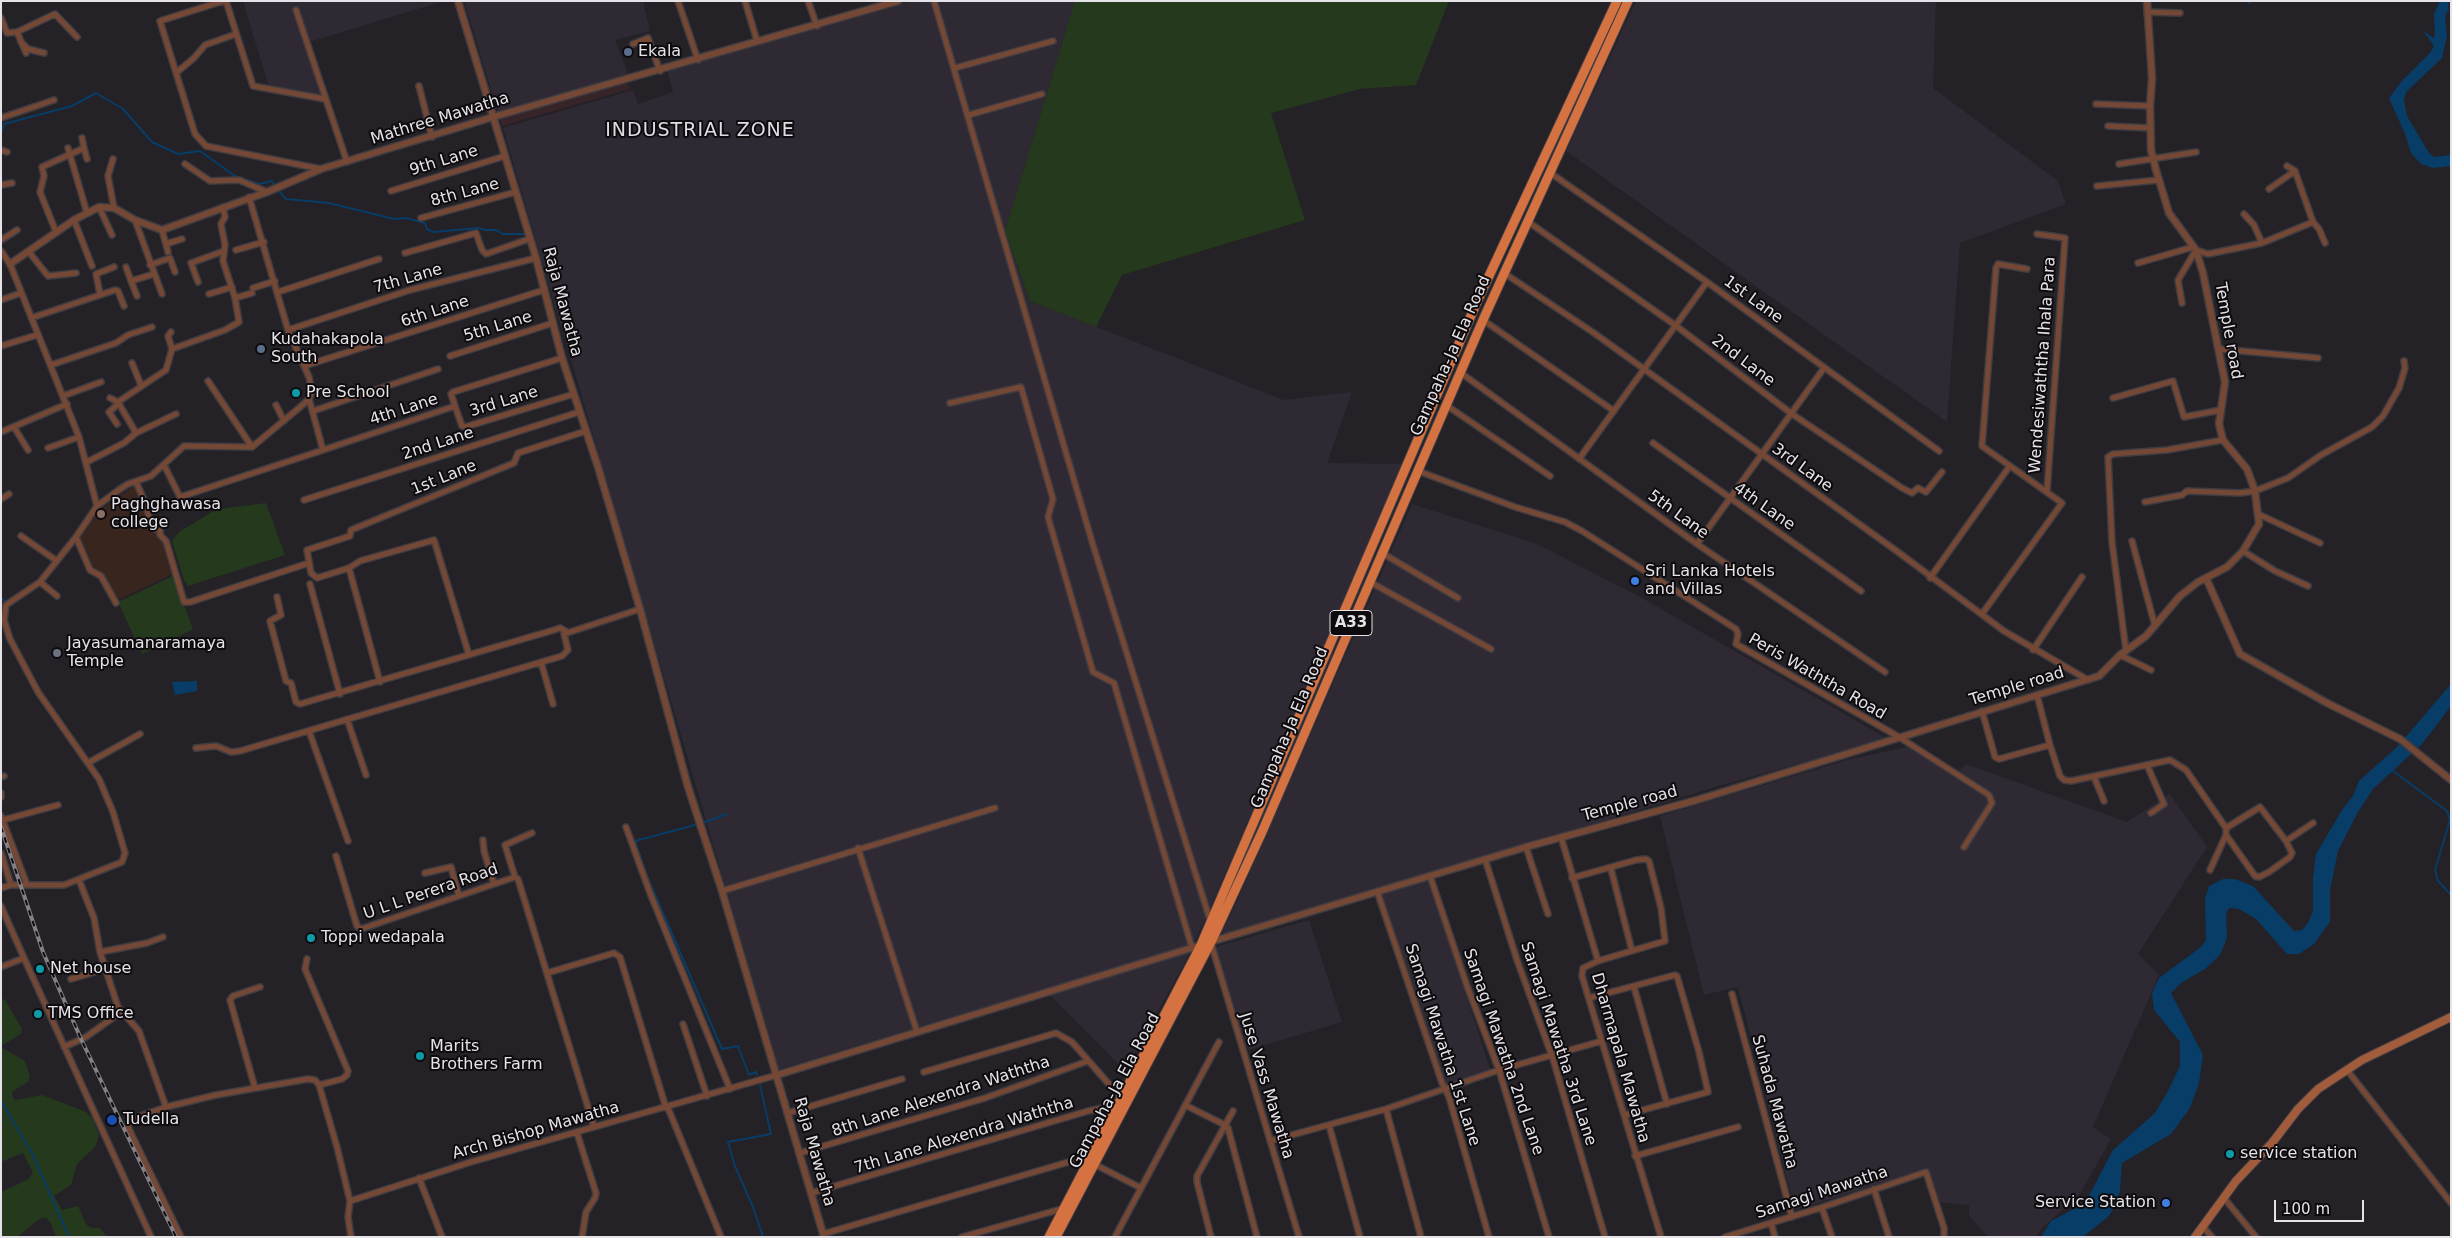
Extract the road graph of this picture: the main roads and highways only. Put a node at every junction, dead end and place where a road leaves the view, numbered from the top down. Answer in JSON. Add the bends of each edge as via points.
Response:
{"nodes":[{"id":1,"x":1617,"y":1,"type":"edge"},
{"id":2,"x":1628,"y":1,"type":"edge"},
{"id":3,"x":2451,"y":1018,"type":"edge"},
{"id":4,"x":1121,"y":1103,"type":"junction"},
{"id":5,"x":1067,"y":1208,"type":"junction"},
{"id":6,"x":1048,"y":1237,"type":"edge"},
{"id":7,"x":1056,"y":1237,"type":"edge"},
{"id":8,"x":2195,"y":1237,"type":"edge"}],
"edges":[{"from":1,"to":4,"type":"highway","name":"Gampaha-Ja Ela Road","number":"A33","via":[[1476,304],[1211,922]]},
{"from":2,"to":4,"type":"highway","name":"Gampaha-Ja Ela Road","number":"A33","via":[[1483,320],[1262,832],[1211,942]]},
{"from":3,"to":8,"type":"main road","via":[[2374,1054],[2307,1098],[2272,1143],[2236,1181]]},
{"from":4,"to":5,"type":"highway","name":"Gampaha-Ja Ela Road","number":"A33"},
{"from":5,"to":6,"type":"highway","name":"Gampaha-Ja Ela Road","number":"A33"},
{"from":5,"to":7,"type":"highway","name":"Gampaha-Ja Ela Road","number":"A33"}]}
